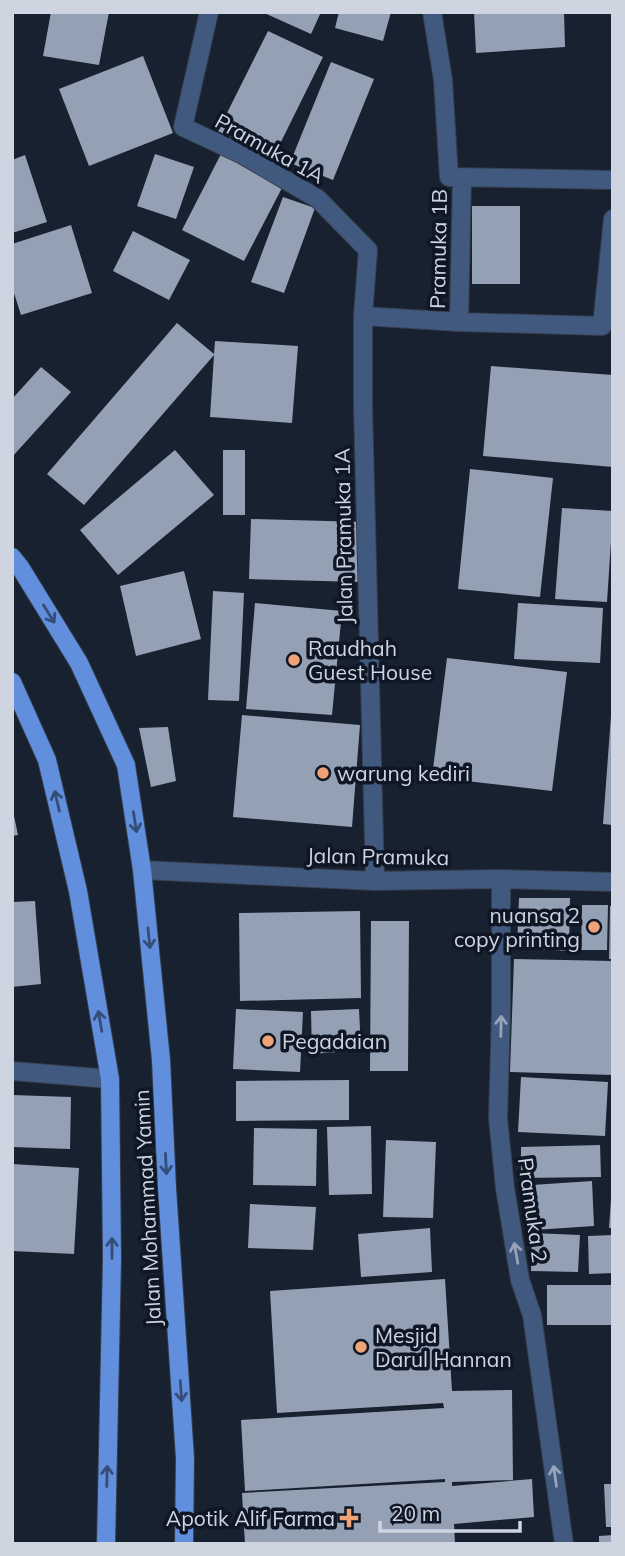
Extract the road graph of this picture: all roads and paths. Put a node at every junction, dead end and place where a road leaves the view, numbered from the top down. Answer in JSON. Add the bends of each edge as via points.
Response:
{"nodes":[{"id":1,"x":209,"y":12,"type":"edge"},
{"id":2,"x":432,"y":12,"type":"edge"},
{"id":3,"x":462,"y":178,"type":"junction"},
{"id":4,"x":613,"y":180,"type":"edge"},
{"id":5,"x":613,"y":219,"type":"edge"},
{"id":6,"x":363,"y":316,"type":"junction"},
{"id":7,"x":459,"y":322,"type":"junction"},
{"id":8,"x":12,"y":557,"type":"edge"},
{"id":9,"x":12,"y":682,"type":"edge"},
{"id":10,"x":142,"y":870,"type":"junction"},
{"id":11,"x":501,"y":879,"type":"junction"},
{"id":12,"x":375,"y":881,"type":"junction"},
{"id":13,"x":613,"y":881,"type":"edge"},
{"id":14,"x":12,"y":1071,"type":"edge"},
{"id":15,"x":110,"y":1079,"type":"junction"},
{"id":16,"x":106,"y":1544,"type":"edge"},
{"id":17,"x":184,"y":1544,"type":"edge"},
{"id":18,"x":564,"y":1544,"type":"edge"}],
"edges":[{"from":1,"to":6,"type":"street","name":"Pramuka 1A","via":[[183,127],[243,155],[318,199],[368,250]]},
{"from":2,"to":3,"type":"street","via":[[443,80],[449,177]]},
{"from":3,"to":4,"type":"street"},
{"from":3,"to":7,"type":"street","name":"Pramuka 1B"},
{"from":5,"to":7,"type":"street","via":[[602,326]]},
{"from":6,"to":7,"type":"street"},
{"from":6,"to":12,"type":"street","name":"Jalan Pramuka 1A"},
{"from":8,"to":10,"type":"main road","name":"Jalan Mohammad Yamin","one_way":true,"via":[[79,663],[126,765]]},
{"from":15,"to":9,"type":"main road","name":"Jalan Mohammad Yamin","one_way":true,"via":[[78,891],[47,760]]},
{"from":10,"to":12,"type":"street","name":"Jalan Pramuka"},
{"from":10,"to":17,"type":"main road","name":"Jalan Mohammad Yamin","one_way":true,"via":[[161,1060],[185,1458]]},
{"from":11,"to":12,"type":"street","name":"Jalan Pramuka"},
{"from":11,"to":13,"type":"street","name":"Jalan Pramuka"},
{"from":18,"to":11,"type":"street","name":"Pramuka 2","one_way":true,"via":[[532,1315],[520,1280],[503,1174],[498,1118]]},
{"from":14,"to":15,"type":"street"},
{"from":16,"to":15,"type":"main road","name":"Jalan Mohammad Yamin","one_way":true,"via":[[112,1258]]}]}
